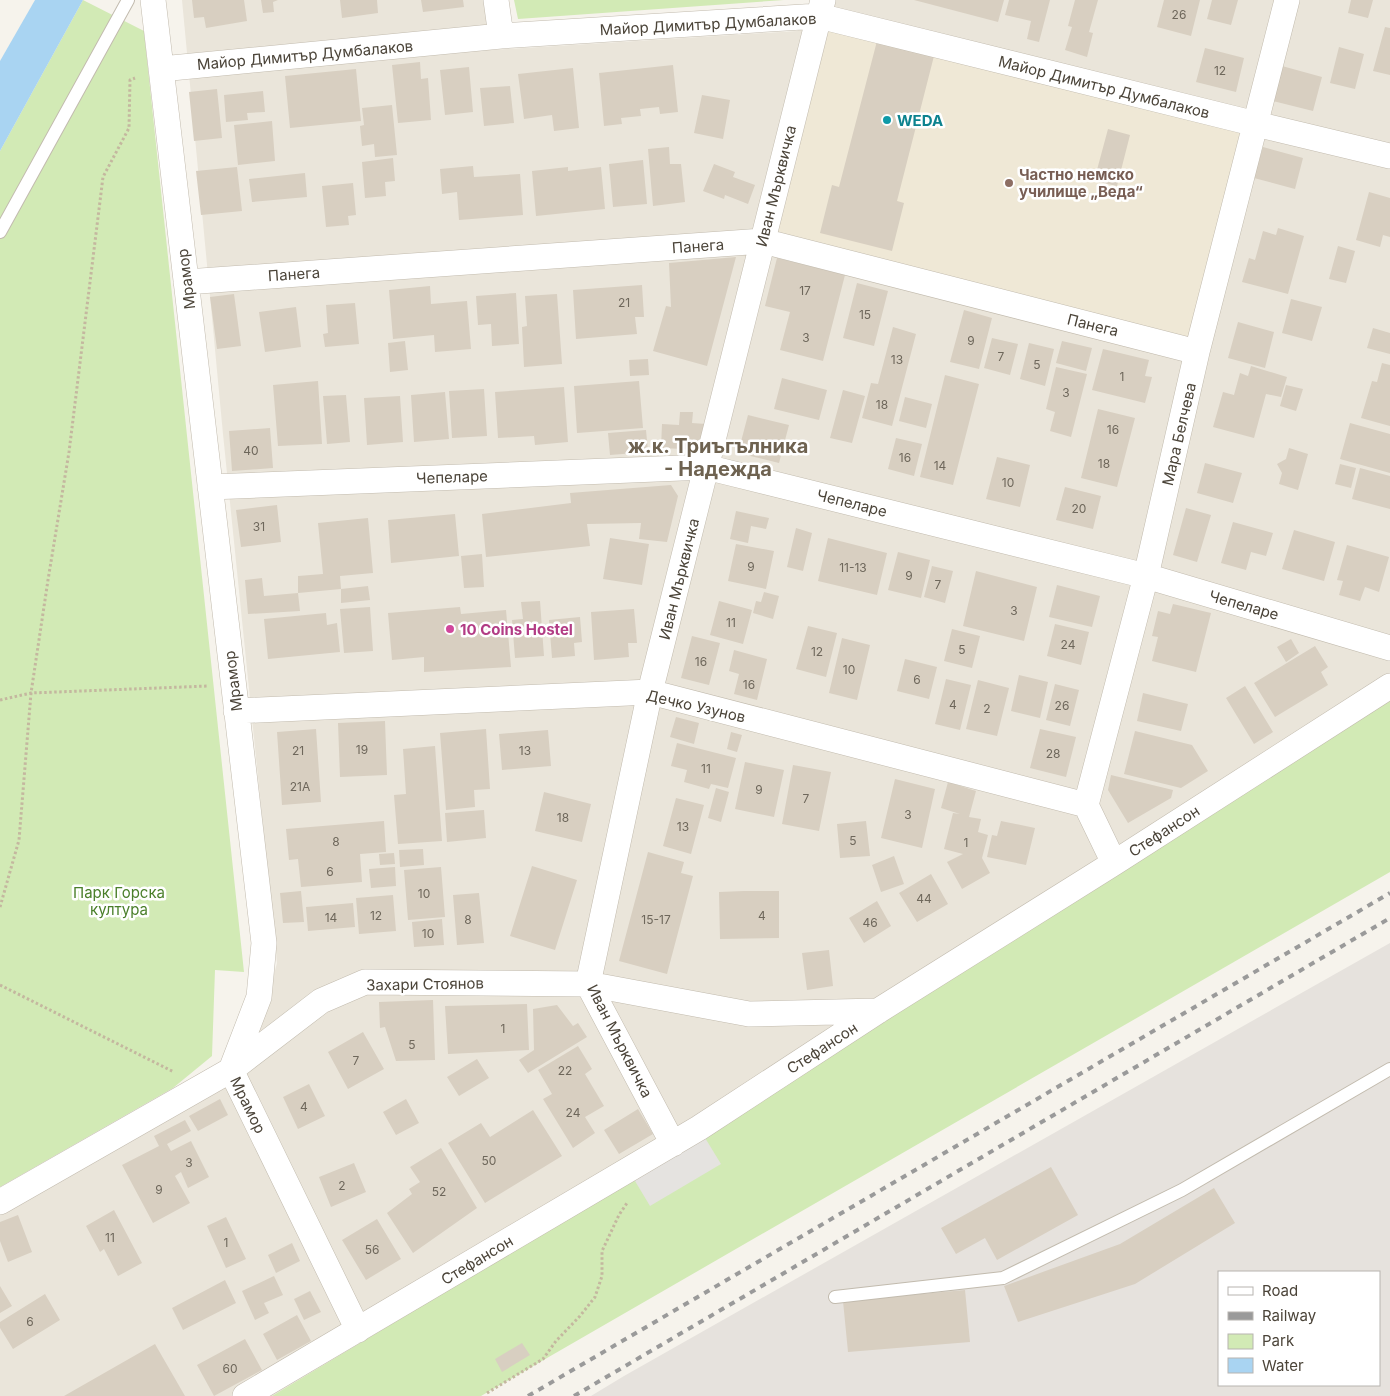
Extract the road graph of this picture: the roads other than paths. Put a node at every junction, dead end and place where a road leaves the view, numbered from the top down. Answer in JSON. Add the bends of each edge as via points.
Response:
{"nodes":[{"id":1,"x":128,"y":0,"type":"edge"},
{"id":2,"x":153,"y":0,"type":"edge"},
{"id":3,"x":496,"y":0,"type":"edge"},
{"id":4,"x":1287,"y":0,"type":"edge"},
{"id":5,"x":821,"y":8,"type":"edge"},
{"id":6,"x":501,"y":36,"type":"junction"},
{"id":7,"x":161,"y":69,"type":"junction"},
{"id":8,"x":1256,"y":124,"type":"junction"},
{"id":9,"x":1390,"y":156,"type":"edge"},
{"id":10,"x":0,"y":232,"type":"edge"},
{"id":11,"x":763,"y":241,"type":"junction"},
{"id":12,"x":186,"y":282,"type":"junction"},
{"id":13,"x":1198,"y":352,"type":"junction"},
{"id":14,"x":706,"y":467,"type":"junction"},
{"id":15,"x":210,"y":487,"type":"junction"},
{"id":16,"x":1146,"y":576,"type":"junction"},
{"id":17,"x":1390,"y":648,"type":"edge"},
{"id":18,"x":1390,"y":686,"type":"edge"},
{"id":19,"x":650,"y":692,"type":"junction"},
{"id":20,"x":236,"y":711,"type":"junction"},
{"id":21,"x":1086,"y":805,"type":"junction"},
{"id":22,"x":1114,"y":863,"type":"junction"},
{"id":23,"x":588,"y":984,"type":"junction"},
{"id":24,"x":878,"y":1012,"type":"junction"},
{"id":25,"x":1390,"y":1069,"type":"edge"},
{"id":26,"x":231,"y":1070,"type":"junction"},
{"id":27,"x":673,"y":1144,"type":"junction"},
{"id":28,"x":0,"y":1202,"type":"edge"},
{"id":29,"x":835,"y":1297,"type":"dead end"},
{"id":30,"x":358,"y":1330,"type":"junction"},
{"id":31,"x":245,"y":1396,"type":"edge"}],
"edges":[{"from":1,"to":10,"type":"lane"},
{"from":2,"to":7,"type":"street","name":"Мрамор"},
{"from":3,"to":6,"type":"street"},
{"from":4,"to":8,"type":"street","name":"Мара Белчева"},
{"from":5,"to":6,"type":"street","name":"Майор Димитър Думбалаков"},
{"from":5,"to":8,"type":"street","name":"Майор Димитър Думбалаков"},
{"from":5,"to":11,"type":"street","name":"Иван Мърквичка"},
{"from":6,"to":7,"type":"street","name":"Майор Димитър Думбалаков"},
{"from":7,"to":12,"type":"street","name":"Мрамор"},
{"from":8,"to":9,"type":"street","name":"Майор Димитър Думбалаков"},
{"from":8,"to":13,"type":"street","name":"Мара Белчева"},
{"from":11,"to":12,"type":"street","name":"Панега"},
{"from":11,"to":13,"type":"street","name":"Панега"},
{"from":11,"to":14,"type":"street","name":"Иван Мърквичка"},
{"from":12,"to":15,"type":"street","name":"Мрамор"},
{"from":13,"to":16,"type":"street","name":"Мара Белчева"},
{"from":14,"to":15,"type":"street","name":"Чепеларе"},
{"from":14,"to":16,"type":"street","name":"Чепеларе"},
{"from":14,"to":19,"type":"street","name":"Иван Мърквичка"},
{"from":15,"to":20,"type":"street","name":"Мрамор"},
{"from":16,"to":17,"type":"street","name":"Чепеларе"},
{"from":16,"to":21,"type":"street","name":"Мара Белчева"},
{"from":18,"to":22,"type":"street","name":"Стефансон"},
{"from":19,"to":20,"type":"street","name":"Дечко Узунов"},
{"from":19,"to":21,"type":"street","name":"Дечко Узунов"},
{"from":19,"to":23,"type":"street","name":"Иван Мърквичка"},
{"from":20,"to":26,"type":"street","name":"Мрамор","via":[[264,943],[259,997]]},
{"from":21,"to":22,"type":"street"},
{"from":22,"to":24,"type":"street","name":"Стефансон"},
{"from":23,"to":24,"type":"street","name":"Захари Стоянов","via":[[749,1014]]},
{"from":23,"to":26,"type":"street","name":"Захари Стоянов","via":[[365,982],[321,1001]]},
{"from":23,"to":27,"type":"street","name":"Иван Мърквичка"},
{"from":24,"to":27,"type":"street","name":"Стефансон"},
{"from":25,"to":29,"type":"lane","via":[[1182,1190],[1003,1278]]},
{"from":26,"to":28,"type":"street","name":"Захари Стоянов"},
{"from":26,"to":30,"type":"street","name":"Мрамор"},
{"from":27,"to":30,"type":"street","name":"Стефансон"},
{"from":30,"to":31,"type":"street","name":"Стефансон"}]}
